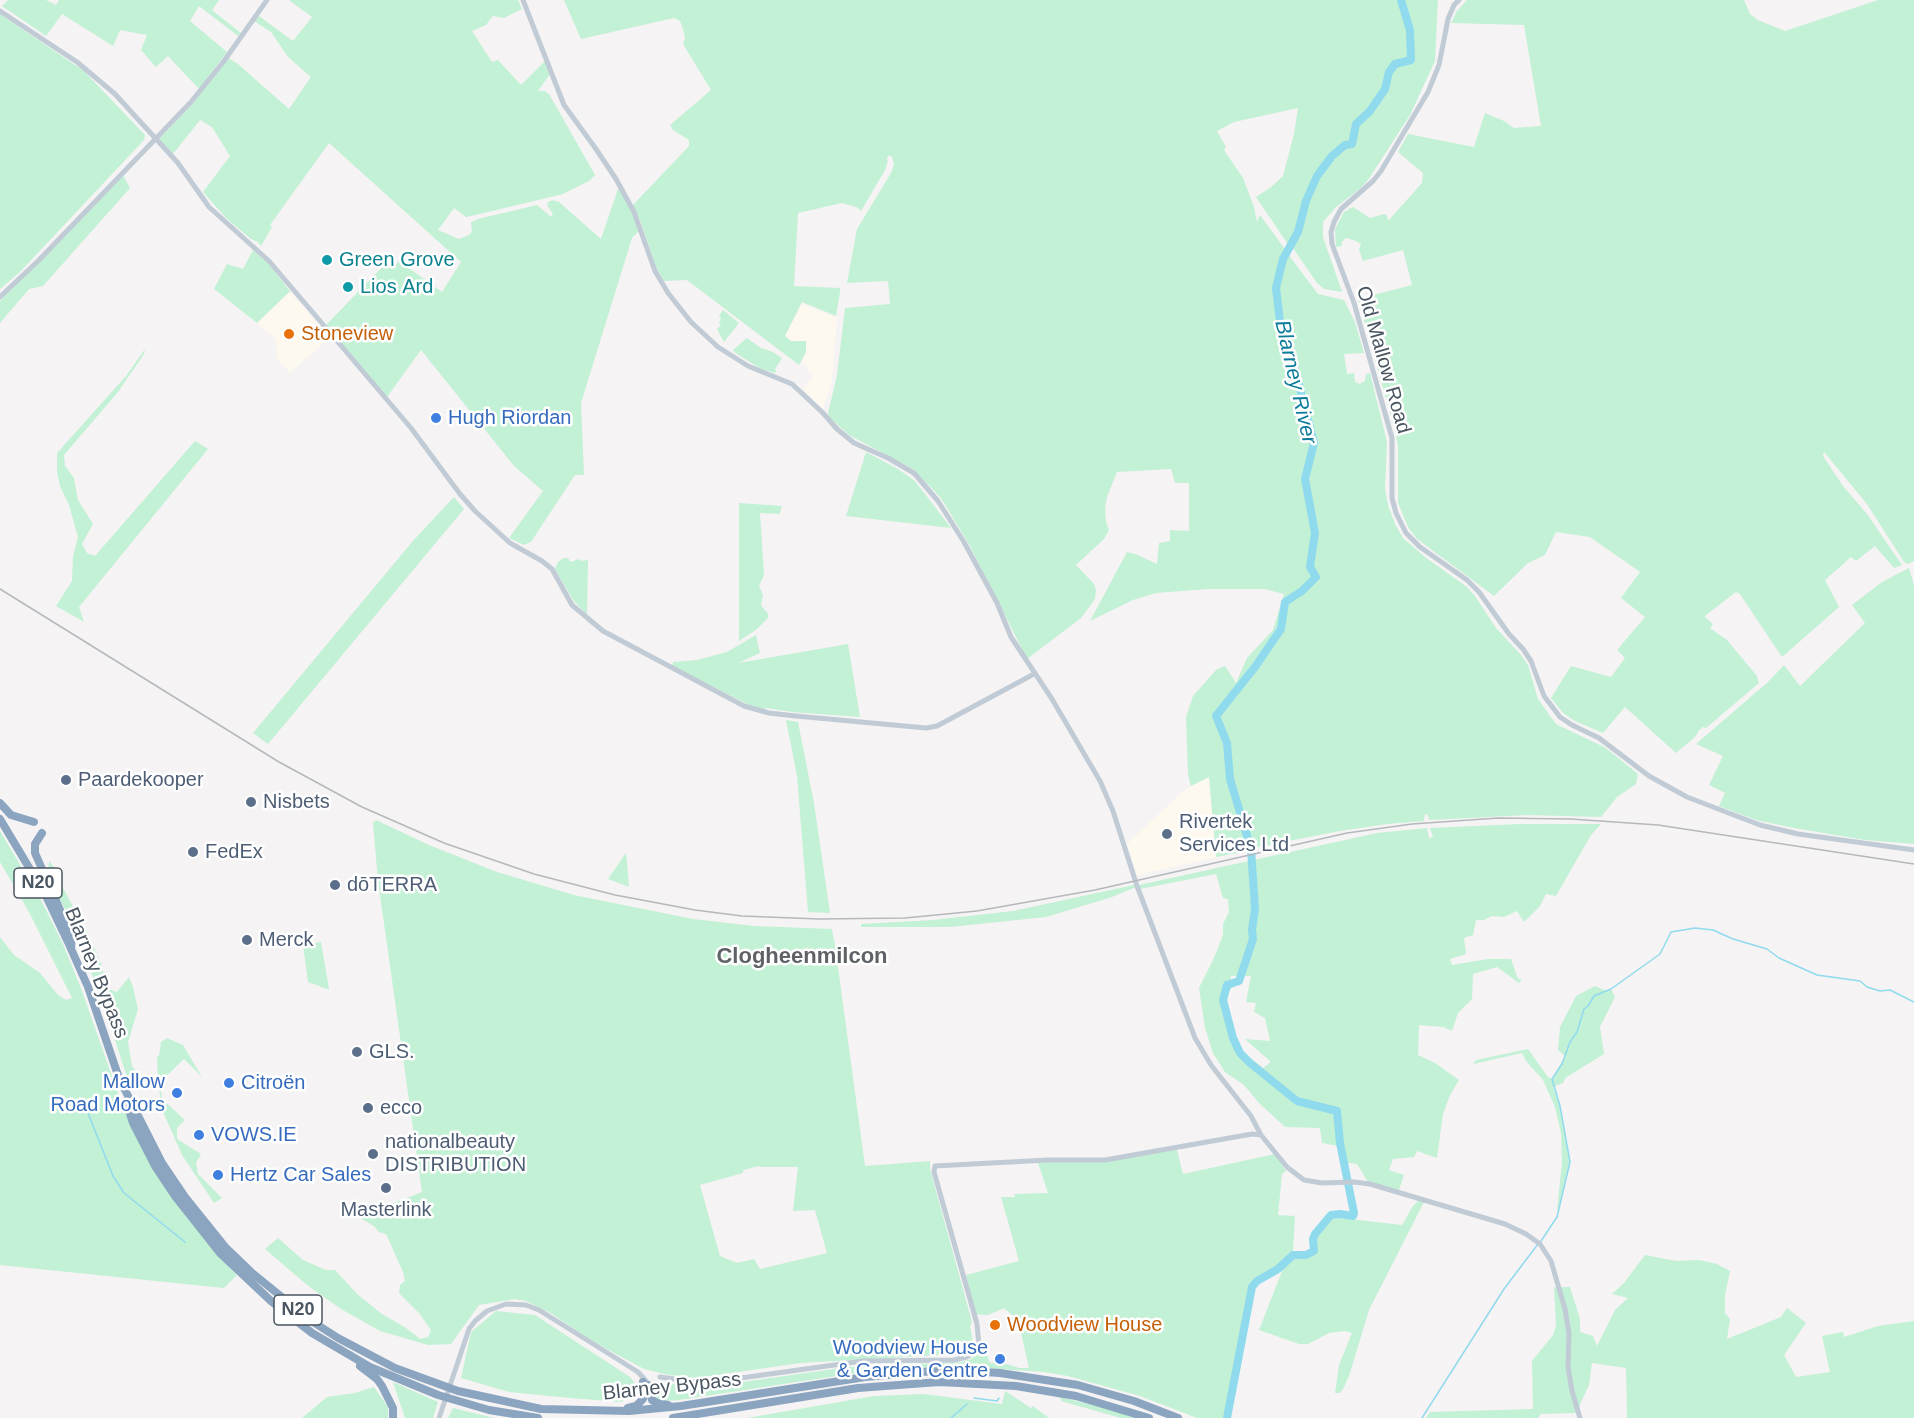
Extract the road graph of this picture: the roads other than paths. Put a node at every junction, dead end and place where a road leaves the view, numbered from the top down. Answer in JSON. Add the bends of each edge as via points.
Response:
{"nodes":[{"id":1,"x":267,"y":0,"type":"edge"},
{"id":2,"x":523,"y":0,"type":"edge"},
{"id":3,"x":1459,"y":0,"type":"edge"},
{"id":4,"x":0,"y":10,"type":"edge"},
{"id":5,"x":155,"y":138,"type":"junction"},
{"id":6,"x":0,"y":297,"type":"edge"},
{"id":7,"x":1034,"y":674,"type":"junction"},
{"id":8,"x":0,"y":803,"type":"edge"},
{"id":9,"x":0,"y":819,"type":"edge"},
{"id":10,"x":34,"y":822,"type":"dead end"},
{"id":11,"x":42,"y":833,"type":"dead end"},
{"id":12,"x":1914,"y":850,"type":"edge"},
{"id":13,"x":71,"y":950,"type":"junction"},
{"id":14,"x":120,"y":1080,"type":"junction"},
{"id":15,"x":1261,"y":1135,"type":"junction"},
{"id":16,"x":312,"y":1333,"type":"junction"},
{"id":17,"x":660,"y":1377,"type":"dead end"},
{"id":18,"x":644,"y":1381,"type":"junction"},
{"id":19,"x":681,"y":1406,"type":"junction"},
{"id":20,"x":603,"y":1412,"type":"junction"},
{"id":21,"x":699,"y":1415,"type":"junction"},
{"id":22,"x":393,"y":1418,"type":"edge"},
{"id":23,"x":439,"y":1418,"type":"edge"},
{"id":24,"x":538,"y":1418,"type":"edge"},
{"id":25,"x":673,"y":1418,"type":"edge"},
{"id":26,"x":684,"y":1418,"type":"edge"},
{"id":27,"x":1149,"y":1418,"type":"edge"},
{"id":28,"x":1178,"y":1418,"type":"edge"},
{"id":29,"x":1580,"y":1418,"type":"edge"}],
"edges":[{"from":1,"to":5,"type":"street","via":[[191,102]]},
{"from":2,"to":7,"type":"street","via":[[564,105],[616,179],[668,293],[690,322],[718,348],[754,369],[792,384],[854,443],[914,472],[926,484],[964,542]]},
{"from":3,"to":12,"type":"street","name":"Old Mallow Road","via":[[1448,19],[1439,64],[1428,92],[1373,181],[1337,215],[1332,225],[1335,254],[1354,303],[1392,438],[1392,498],[1406,533],[1479,592],[1531,661],[1544,696],[1560,717],[1599,738],[1649,776],[1687,797],[1760,825],[1807,836]]},
{"from":4,"to":5,"type":"street","via":[[97,77]]},
{"from":5,"to":6,"type":"street"},
{"from":5,"to":7,"type":"street","via":[[209,207],[270,261],[475,511],[510,543],[552,569],[572,605],[603,631],[744,706],[808,718],[937,726]]},
{"from":7,"to":15,"type":"street","via":[[1100,781],[1195,1038]]},
{"from":8,"to":10,"type":"highway","via":[[12,815]]},
{"from":9,"to":13,"type":"highway","name":"Blarney Bypass","number":"N20","via":[[46,896]]},
{"from":11,"to":13,"type":"highway","via":[[35,853],[72,937]]},
{"from":13,"to":14,"type":"highway","name":"Blarney Bypass","number":"N20"},
{"from":14,"to":16,"type":"highway","name":"Blarney Bypass","number":"N20","via":[[133,1123],[155,1166],[198,1226],[244,1277]]},
{"from":14,"to":20,"type":"highway","name":"Blarney Bypass","number":"N20","via":[[162,1163],[226,1248],[310,1320],[395,1368],[439,1385],[541,1409]]},
{"from":15,"to":17,"type":"street","via":[[1105,1160],[935,1166],[977,1324],[977,1349],[964,1358],[863,1361],[712,1382]]},
{"from":15,"to":29,"type":"street","via":[[1287,1167],[1308,1181],[1370,1184],[1505,1224],[1538,1243],[1551,1261],[1565,1309],[1568,1367]]},
{"from":16,"to":22,"type":"highway","via":[[377,1379],[393,1408]]},
{"from":16,"to":24,"type":"highway","name":"Blarney Bypass","number":"N20","via":[[370,1367],[438,1395],[489,1410]]},
{"from":18,"to":19,"type":"highway","via":[[653,1401]]},
{"from":18,"to":20,"type":"highway","via":[[644,1397],[639,1404]]},
{"from":18,"to":23,"type":"street","via":[[539,1310],[516,1304],[500,1306],[481,1316],[469,1329]]},
{"from":19,"to":20,"type":"highway","name":"Blarney Bypass","number":"N20"},
{"from":19,"to":28,"type":"highway","name":"Blarney Bypass","number":"N20","via":[[865,1377],[970,1371],[1078,1385]]},
{"from":21,"to":25,"type":"highway","name":"Blarney Bypass"},
{"from":21,"to":26,"type":"highway"},
{"from":21,"to":27,"type":"highway","name":"Blarney Bypass","via":[[858,1388],[939,1382],[1016,1386],[1076,1396]]}]}
